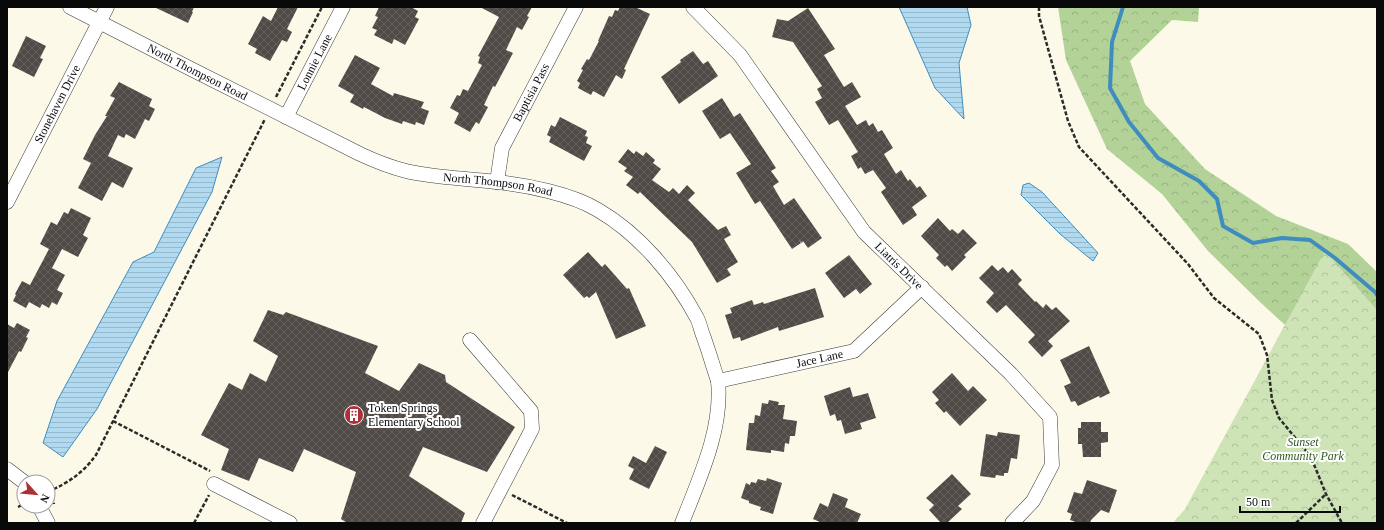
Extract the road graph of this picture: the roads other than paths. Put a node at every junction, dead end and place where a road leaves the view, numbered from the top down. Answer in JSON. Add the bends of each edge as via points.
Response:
{"nodes":[{"id":1,"x":70,"y":7,"type":"edge"},
{"id":2,"x":107,"y":7,"type":"edge"},
{"id":3,"x":343,"y":7,"type":"edge"},
{"id":4,"x":576,"y":7,"type":"edge"},
{"id":5,"x":693,"y":7,"type":"edge"},
{"id":6,"x":99,"y":22,"type":"junction"},
{"id":7,"x":286,"y":117,"type":"junction"},
{"id":8,"x":497,"y":182,"type":"junction"},
{"id":9,"x":7,"y":202,"type":"edge"},
{"id":10,"x":922,"y":287,"type":"junction"},
{"id":11,"x":470,"y":340,"type":"dead end"},
{"id":12,"x":718,"y":381,"type":"junction"},
{"id":13,"x":7,"y":469,"type":"edge"},
{"id":14,"x":16,"y":476,"type":"edge"},
{"id":15,"x":214,"y":484,"type":"road end"},
{"id":16,"x":43,"y":514,"type":"edge"},
{"id":17,"x":48,"y":523,"type":"edge"},
{"id":18,"x":290,"y":523,"type":"edge"},
{"id":19,"x":483,"y":523,"type":"edge"},
{"id":20,"x":682,"y":523,"type":"edge"},
{"id":21,"x":1012,"y":523,"type":"edge"}],
"edges":[{"from":1,"to":6,"type":"street","name":"North Thompson Road"},
{"from":2,"to":6,"type":"street","name":"Stonehaven Drive"},
{"from":3,"to":7,"type":"street","name":"Lonnie Lane"},
{"from":4,"to":8,"type":"street","name":"Baptisia Pass","via":[[502,148]]},
{"from":5,"to":10,"type":"street","name":"Liatris Drive","via":[[740,55],[864,232]]},
{"from":6,"to":7,"type":"street","name":"North Thompson Road"},
{"from":6,"to":9,"type":"street","name":"Stonehaven Drive"},
{"from":7,"to":8,"type":"street","name":"North Thompson Road","via":[[360,154],[405,171]]},
{"from":8,"to":12,"type":"street","name":"North Thompson Road","via":[[571,198],[597,209],[631,234],[677,285],[697,319]]},
{"from":10,"to":12,"type":"street","name":"Jace Lane","via":[[854,351]]},
{"from":10,"to":21,"type":"street","name":"Liatris Drive","via":[[1011,374],[1050,417],[1052,465],[1033,502]]},
{"from":11,"to":19,"type":"street","via":[[531,411],[532,429]]},
{"from":12,"to":20,"type":"street","name":"North Thompson Road","via":[[717,416],[706,461]]},
{"from":13,"to":14,"type":"street"},
{"from":15,"to":18,"type":"street"},
{"from":16,"to":17,"type":"street"}]}
